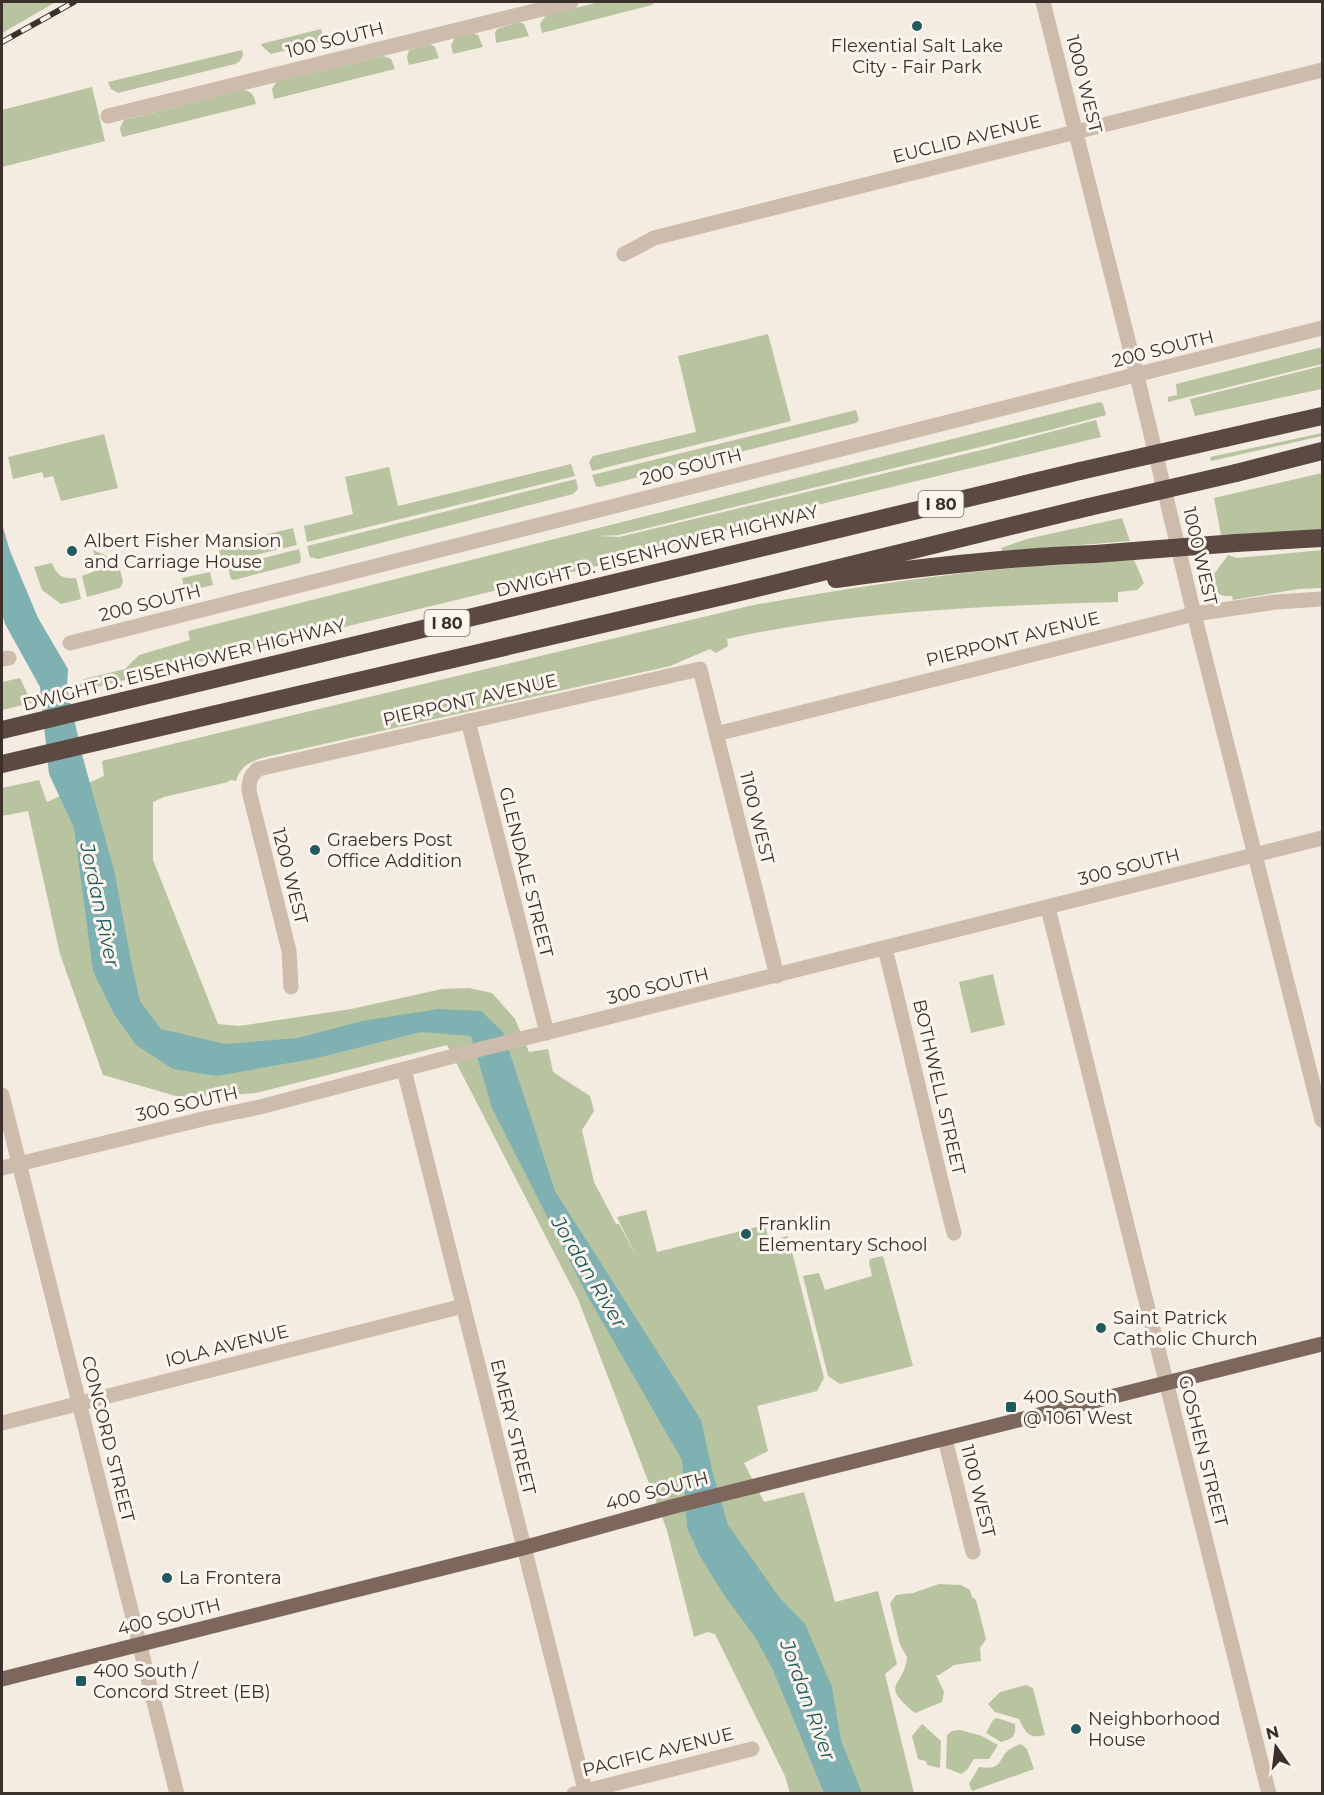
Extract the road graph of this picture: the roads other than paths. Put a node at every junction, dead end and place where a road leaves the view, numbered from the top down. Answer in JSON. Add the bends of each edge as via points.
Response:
{"nodes":[{"id":1,"x":571,"y":2,"type":"edge"},
{"id":2,"x":1043,"y":2,"type":"edge"},
{"id":3,"x":1323,"y":70,"type":"edge"},
{"id":4,"x":108,"y":116,"type":"dead end"},
{"id":5,"x":1076,"y":132,"type":"junction"},
{"id":6,"x":624,"y":254,"type":"dead end"},
{"id":7,"x":1323,"y":328,"type":"edge"},
{"id":8,"x":1137,"y":376,"type":"junction"},
{"id":9,"x":1323,"y":415,"type":"edge"},
{"id":10,"x":1323,"y":451,"type":"edge"},
{"id":11,"x":1323,"y":538,"type":"edge"},
{"id":12,"x":736,"y":593,"type":"junction"},
{"id":13,"x":1323,"y":598,"type":"edge"},
{"id":14,"x":1194,"y":614,"type":"junction"},
{"id":15,"x":70,"y":643,"type":"dead end"},
{"id":16,"x":700,"y":669,"type":"joint"},
{"id":17,"x":468,"y":720,"type":"junction"},
{"id":18,"x":10,"y":728,"type":"edge"},
{"id":19,"x":716,"y":734,"type":"junction"},
{"id":20,"x":2,"y":764,"type":"edge"},
{"id":21,"x":251,"y":775,"type":"joint"},
{"id":22,"x":1323,"y":838,"type":"edge"},
{"id":23,"x":1255,"y":856,"type":"junction"},
{"id":24,"x":1048,"y":908,"type":"junction"},
{"id":25,"x":885,"y":949,"type":"junction"},
{"id":26,"x":777,"y":976,"type":"junction"},
{"id":27,"x":291,"y":987,"type":"dead end"},
{"id":28,"x":547,"y":1034,"type":"junction"},
{"id":29,"x":404,"y":1070,"type":"junction"},
{"id":30,"x":2,"y":1095,"type":"edge"},
{"id":31,"x":1323,"y":1120,"type":"edge"},
{"id":32,"x":19,"y":1163,"type":"junction"},
{"id":33,"x":2,"y":1168,"type":"edge"},
{"id":34,"x":954,"y":1233,"type":"dead end"},
{"id":35,"x":463,"y":1306,"type":"junction"},
{"id":36,"x":1323,"y":1344,"type":"edge"},
{"id":37,"x":1166,"y":1383,"type":"junction"},
{"id":38,"x":79,"y":1403,"type":"junction"},
{"id":39,"x":2,"y":1423,"type":"edge"},
{"id":40,"x":945,"y":1439,"type":"junction"},
{"id":41,"x":523,"y":1548,"type":"junction"},
{"id":42,"x":974,"y":1552,"type":"dead end"},
{"id":43,"x":139,"y":1644,"type":"junction"},
{"id":44,"x":2,"y":1679,"type":"edge"},
{"id":45,"x":752,"y":1749,"type":"dead end"},
{"id":46,"x":582,"y":1793,"type":"edge"},
{"id":47,"x":177,"y":1794,"type":"edge"},
{"id":48,"x":1269,"y":1794,"type":"edge"}],
"edges":[{"from":1,"to":4,"type":"street","name":"100 SOUTH"},
{"from":2,"to":5,"type":"street","name":"1000 WEST"},
{"from":3,"to":5,"type":"street","name":"EUCLID AVENUE"},
{"from":5,"to":6,"type":"street","name":"EUCLID AVENUE","via":[[654,238]]},
{"from":5,"to":8,"type":"street","name":"1000 WEST"},
{"from":7,"to":8,"type":"street","name":"200 SOUTH"},
{"from":8,"to":14,"type":"street","name":"1000 WEST"},
{"from":8,"to":15,"type":"street","name":"200 SOUTH"},
{"from":9,"to":18,"type":"highway","name":"DWIGHT D. EISENHOWER HIGHWAY","number":"I 80","bridge":true},
{"from":10,"to":12,"type":"highway","number":"I 80","bridge":true},
{"from":11,"to":12,"type":"highway","bridge":true,"via":[[1022,556]]},
{"from":12,"to":20,"type":"highway","number":"I 80"},
{"from":13,"to":14,"type":"street","name":"PIERPONT AVENUE"},
{"from":14,"to":19,"type":"street","name":"PIERPONT AVENUE"},
{"from":14,"to":23,"type":"street","name":"1000 WEST"},
{"from":16,"to":17,"type":"street","name":"PIERPONT AVENUE"},
{"from":16,"to":19,"type":"street","name":"1100 WEST"},
{"from":17,"to":21,"type":"street","name":"PIERPONT AVENUE","via":[[268,766]]},
{"from":17,"to":28,"type":"street","name":"GLENDALE STREET"},
{"from":19,"to":26,"type":"street","name":"1100 WEST"},
{"from":21,"to":27,"type":"street","name":"1200 WEST","via":[[249,791],[289,951]]},
{"from":22,"to":23,"type":"street","name":"300 SOUTH"},
{"from":23,"to":24,"type":"street","name":"300 SOUTH"},
{"from":23,"to":31,"type":"street","name":"1000 WEST"},
{"from":24,"to":25,"type":"street","name":"300 SOUTH"},
{"from":24,"to":37,"type":"street","name":"GOSHEN STREET"},
{"from":25,"to":26,"type":"street","name":"300 SOUTH"},
{"from":25,"to":34,"type":"street","name":"BOTHWELL STREET"},
{"from":26,"to":28,"type":"street","name":"300 SOUTH"},
{"from":28,"to":29,"type":"street","name":"300 SOUTH"},
{"from":29,"to":32,"type":"street","name":"300 SOUTH"},
{"from":29,"to":35,"type":"street","name":"EMERY STREET"},
{"from":30,"to":32,"type":"street","name":"CONCORD STREET"},
{"from":32,"to":33,"type":"street","name":"300 SOUTH"},
{"from":32,"to":38,"type":"street","name":"CONCORD STREET"},
{"from":35,"to":38,"type":"street","name":"IOLA AVENUE"},
{"from":35,"to":41,"type":"street","name":"EMERY STREET"},
{"from":36,"to":37,"type":"main road","name":"400 SOUTH"},
{"from":37,"to":40,"type":"main road","name":"400 SOUTH"},
{"from":37,"to":48,"type":"street","name":"GOSHEN STREET"},
{"from":38,"to":39,"type":"street","name":"IOLA AVENUE"},
{"from":38,"to":43,"type":"street","name":"CONCORD STREET"},
{"from":40,"to":41,"type":"main road","name":"400 SOUTH"},
{"from":40,"to":42,"type":"street","name":"1100 WEST"},
{"from":41,"to":43,"type":"main road","name":"400 SOUTH"},
{"from":41,"to":46,"type":"street","name":"EMERY STREET"},
{"from":43,"to":44,"type":"main road","name":"400 SOUTH"},
{"from":43,"to":47,"type":"street","name":"CONCORD STREET"},
{"from":45,"to":46,"type":"street","name":"PACIFIC AVENUE"}]}
